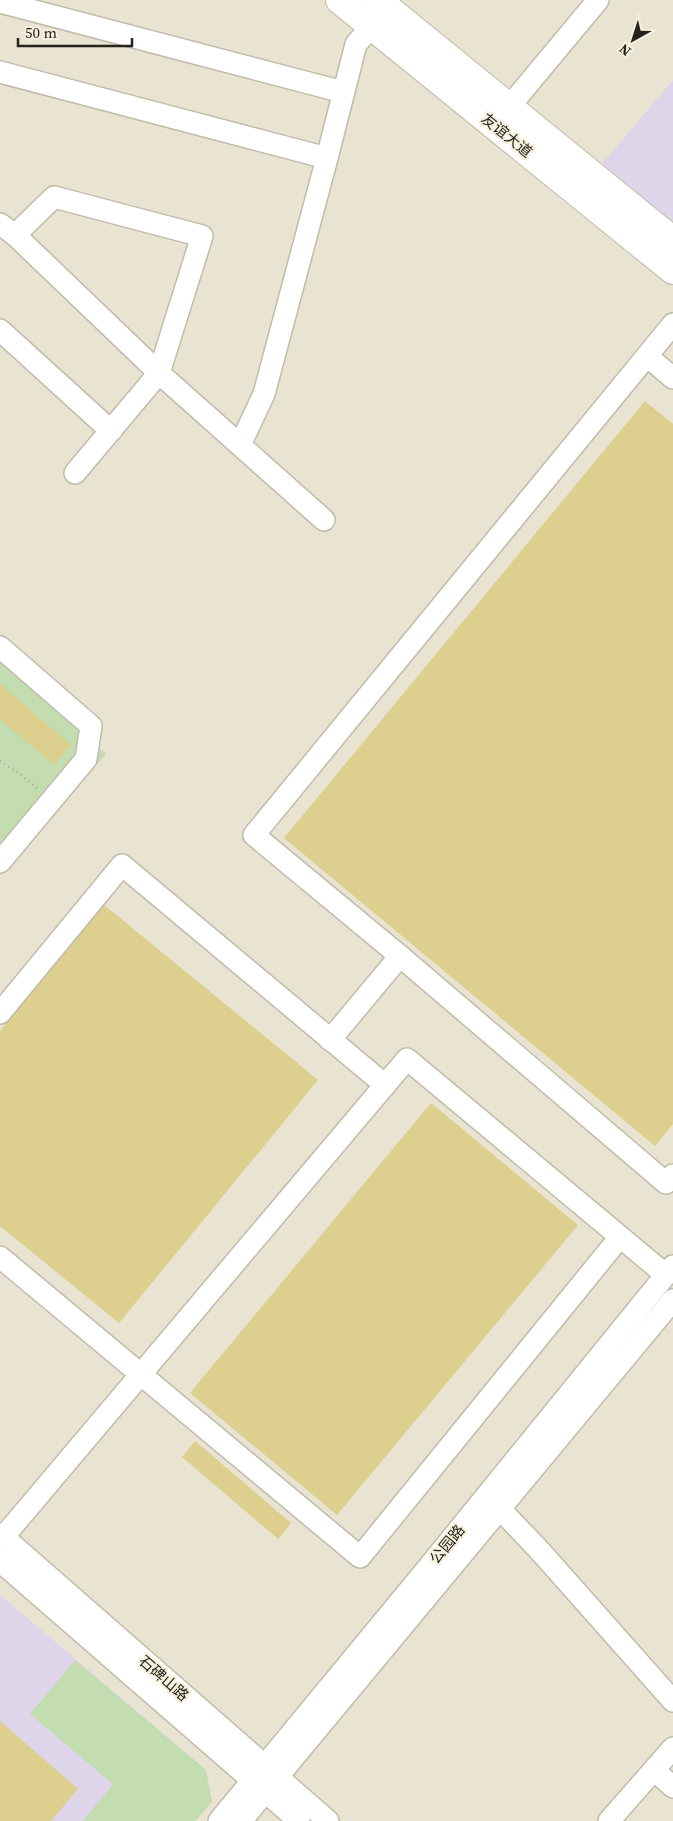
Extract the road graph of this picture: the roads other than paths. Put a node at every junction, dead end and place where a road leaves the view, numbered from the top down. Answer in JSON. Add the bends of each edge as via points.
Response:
{"nodes":[{"id":1,"x":340,"y":0,"type":"edge"},
{"id":2,"x":598,"y":0,"type":"edge"},
{"id":3,"x":0,"y":2,"type":"edge"},
{"id":4,"x":374,"y":13,"type":"edge"},
{"id":5,"x":0,"y":72,"type":"edge"},
{"id":6,"x":343,"y":92,"type":"junction"},
{"id":7,"x":509,"y":107,"type":"junction"},
{"id":8,"x":327,"y":158,"type":"junction"},
{"id":9,"x":8,"y":229,"type":"edge"},
{"id":10,"x":673,"y":241,"type":"edge"},
{"id":11,"x":673,"y":270,"type":"edge"},
{"id":12,"x":673,"y":324,"type":"edge"},
{"id":13,"x":0,"y":330,"type":"edge"},
{"id":14,"x":647,"y":356,"type":"junction"},
{"id":15,"x":159,"y":373,"type":"junction"},
{"id":16,"x":673,"y":378,"type":"edge"},
{"id":17,"x":110,"y":431,"type":"junction"},
{"id":18,"x":240,"y":445,"type":"junction"},
{"id":19,"x":75,"y":473,"type":"dead end"},
{"id":20,"x":324,"y":520,"type":"dead end"},
{"id":21,"x":0,"y":647,"type":"edge"},
{"id":22,"x":0,"y":862,"type":"edge"},
{"id":23,"x":400,"y":956,"type":"junction"},
{"id":24,"x":0,"y":1013,"type":"edge"},
{"id":25,"x":330,"y":1040,"type":"junction"},
{"id":26,"x":385,"y":1085,"type":"junction"},
{"id":27,"x":673,"y":1175,"type":"edge"},
{"id":28,"x":620,"y":1237,"type":"junction"},
{"id":29,"x":0,"y":1257,"type":"edge"},
{"id":30,"x":669,"y":1270,"type":"edge"},
{"id":31,"x":673,"y":1300,"type":"edge"},
{"id":32,"x":140,"y":1375,"type":"junction"},
{"id":33,"x":500,"y":1509,"type":"junction"},
{"id":34,"x":1,"y":1538,"type":"edge"},
{"id":35,"x":0,"y":1561,"type":"edge"},
{"id":36,"x":673,"y":1702,"type":"edge"},
{"id":37,"x":673,"y":1748,"type":"edge"},
{"id":38,"x":654,"y":1770,"type":"junction"},
{"id":39,"x":265,"y":1779,"type":"junction"},
{"id":40,"x":673,"y":1787,"type":"edge"},
{"id":41,"x":219,"y":1821,"type":"edge"},
{"id":42,"x":241,"y":1821,"type":"edge"},
{"id":43,"x":299,"y":1821,"type":"edge"},
{"id":44,"x":328,"y":1821,"type":"edge"},
{"id":45,"x":609,"y":1821,"type":"edge"}],
"edges":[{"from":1,"to":4,"type":"main road","name":"友谊大道"},
{"from":2,"to":7,"type":"street"},
{"from":3,"to":6,"type":"street"},
{"from":4,"to":6,"type":"street","via":[[356,44]]},
{"from":4,"to":7,"type":"main road","name":"友谊大道"},
{"from":4,"to":11,"type":"main road","name":"友谊大道"},
{"from":5,"to":8,"type":"street"},
{"from":6,"to":8,"type":"street"},
{"from":7,"to":10,"type":"main road","name":"友谊大道"},
{"from":8,"to":18,"type":"street","via":[[264,394]]},
{"from":9,"to":15,"type":"street"},
{"from":9,"to":15,"type":"street","via":[[54,197],[202,236]]},
{"from":12,"to":14,"type":"street"},
{"from":13,"to":17,"type":"street"},
{"from":14,"to":16,"type":"street"},
{"from":14,"to":23,"type":"street","via":[[254,835]]},
{"from":15,"to":17,"type":"street"},
{"from":15,"to":18,"type":"street"},
{"from":17,"to":19,"type":"street"},
{"from":18,"to":20,"type":"street"},
{"from":21,"to":22,"type":"street","via":[[91,726],[86,759]]},
{"from":23,"to":25,"type":"street"},
{"from":23,"to":27,"type":"street","via":[[666,1183]]},
{"from":24,"to":25,"type":"street","via":[[122,865]]},
{"from":25,"to":26,"type":"street"},
{"from":26,"to":28,"type":"street","via":[[408,1058]]},
{"from":26,"to":32,"type":"street"},
{"from":28,"to":30,"type":"street"},
{"from":28,"to":32,"type":"street","via":[[360,1557]]},
{"from":29,"to":32,"type":"street"},
{"from":30,"to":39,"type":"street","name":"公园路","via":[[427,1569]]},
{"from":31,"to":33,"type":"street"},
{"from":32,"to":34,"type":"street"},
{"from":33,"to":36,"type":"street"},
{"from":33,"to":39,"type":"street"},
{"from":34,"to":39,"type":"street","name":"石碑山路"},
{"from":35,"to":39,"type":"street"},
{"from":37,"to":38,"type":"street"},
{"from":38,"to":40,"type":"street"},
{"from":38,"to":45,"type":"street"},
{"from":39,"to":41,"type":"street","name":"公园路"},
{"from":39,"to":42,"type":"street"},
{"from":39,"to":43,"type":"street"},
{"from":39,"to":44,"type":"street","name":"石碑山路"}]}
